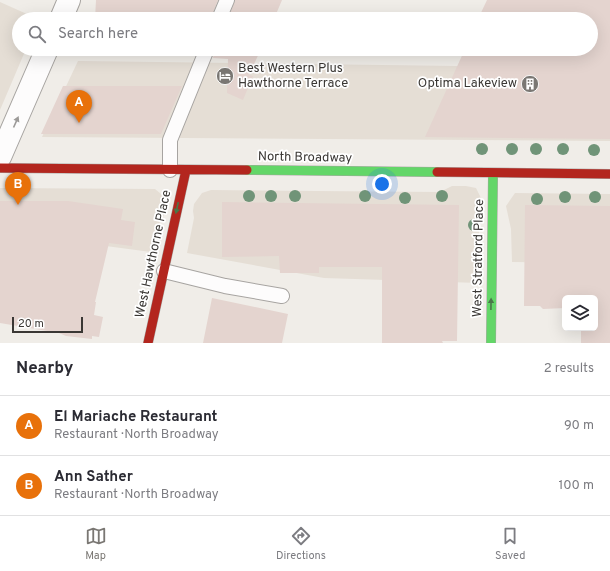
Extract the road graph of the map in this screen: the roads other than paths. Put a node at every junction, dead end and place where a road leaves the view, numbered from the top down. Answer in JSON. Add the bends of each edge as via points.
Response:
{"nodes":[{"id":1,"x":69,"y":0,"type":"edge"},
{"id":2,"x":227,"y":0,"type":"edge"},
{"id":3,"x":64,"y":12,"type":"edge"},
{"id":4,"x":222,"y":12,"type":"edge"},
{"id":5,"x":44,"y":56,"type":"edge"},
{"id":6,"x":204,"y":56,"type":"edge"},
{"id":7,"x":0,"y":157,"type":"edge"},
{"id":8,"x":0,"y":168,"type":"edge"},
{"id":9,"x":170,"y":170,"type":"junction"},
{"id":10,"x":186,"y":170,"type":"junction"},
{"id":11,"x":493,"y":174,"type":"junction"},
{"id":12,"x":610,"y":174,"type":"edge"},
{"id":13,"x":164,"y":271,"type":"junction"},
{"id":14,"x":282,"y":296,"type":"dead end"},
{"id":15,"x":148,"y":343,"type":"edge"},
{"id":16,"x":491,"y":343,"type":"edge"}],
"edges":[{"from":1,"to":3,"type":"street"},
{"from":2,"to":4,"type":"lane"},
{"from":7,"to":5,"type":"street","one_way":true},
{"from":6,"to":9,"type":"lane","via":[[170,140]]},
{"from":8,"to":9,"type":"main road","name":"North Broadway"},
{"from":9,"to":10,"type":"main road","name":"North Broadway"},
{"from":10,"to":11,"type":"main road","name":"North Broadway"},
{"from":10,"to":13,"type":"main road","name":"West Hawthorne Place","one_way":true},
{"from":11,"to":12,"type":"main road","name":"North Broadway"},
{"from":16,"to":11,"type":"main road","name":"West Stratford Place","one_way":true},
{"from":13,"to":14,"type":"lane","via":[[225,286]]},
{"from":13,"to":15,"type":"main road","name":"West Hawthorne Place"}]}
